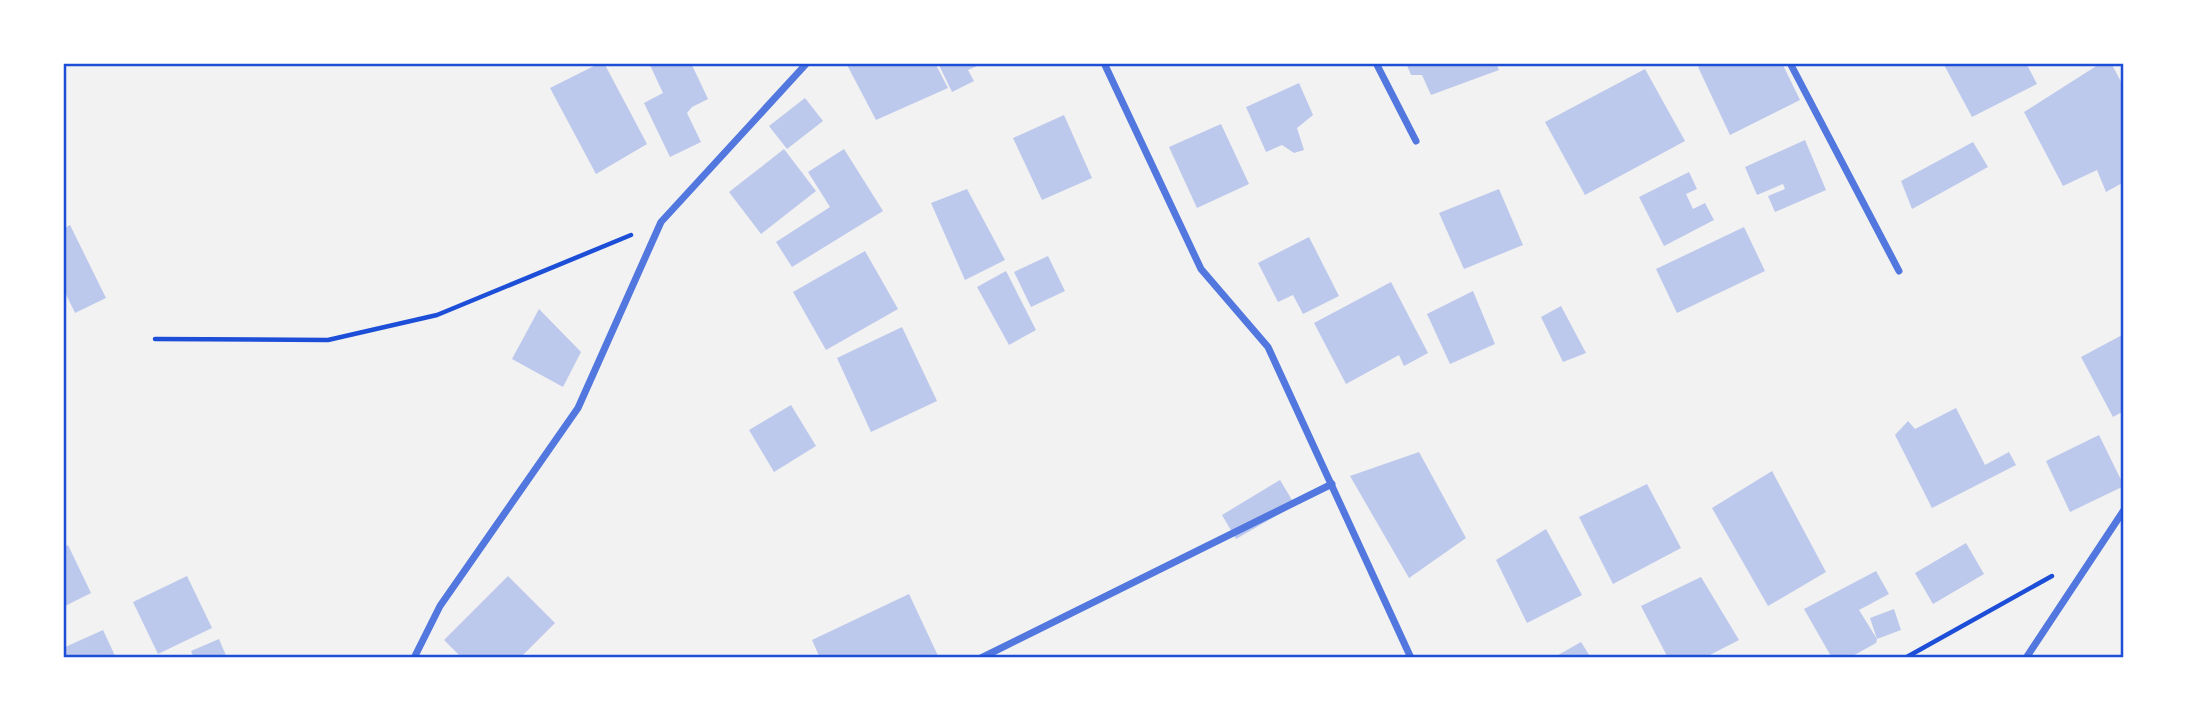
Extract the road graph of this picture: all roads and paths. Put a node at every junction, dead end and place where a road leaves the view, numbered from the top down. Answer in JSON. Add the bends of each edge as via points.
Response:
{"nodes":[{"id":1,"x":807,"y":63,"type":"edge"},
{"id":2,"x":1104,"y":63,"type":"edge"},
{"id":3,"x":1376,"y":63,"type":"edge"},
{"id":4,"x":1790,"y":63,"type":"edge"},
{"id":5,"x":1416,"y":141,"type":"dead end"},
{"id":6,"x":661,"y":222,"type":"junction"},
{"id":7,"x":1899,"y":271,"type":"dead end"},
{"id":8,"x":155,"y":340,"type":"dead end"},
{"id":9,"x":1332,"y":484,"type":"junction"},
{"id":10,"x":2124,"y":510,"type":"edge"},
{"id":11,"x":2060,"y":572,"type":"dead end"},
{"id":12,"x":414,"y":658,"type":"edge"},
{"id":13,"x":981,"y":658,"type":"edge"},
{"id":14,"x":1411,"y":658,"type":"edge"},
{"id":15,"x":1905,"y":658,"type":"edge"},
{"id":16,"x":2026,"y":658,"type":"edge"}],
"edges":[{"from":1,"to":6,"type":"street"},
{"from":2,"to":9,"type":"street","via":[[1201,269],[1268,347]]},
{"from":3,"to":5,"type":"street"},
{"from":4,"to":7,"type":"street"},
{"from":6,"to":8,"type":"path","via":[[437,315],[328,340]]},
{"from":6,"to":12,"type":"street","via":[[578,408],[440,606]]},
{"from":9,"to":13,"type":"street"},
{"from":9,"to":14,"type":"street"},
{"from":10,"to":16,"type":"street"},
{"from":11,"to":15,"type":"path"}]}
